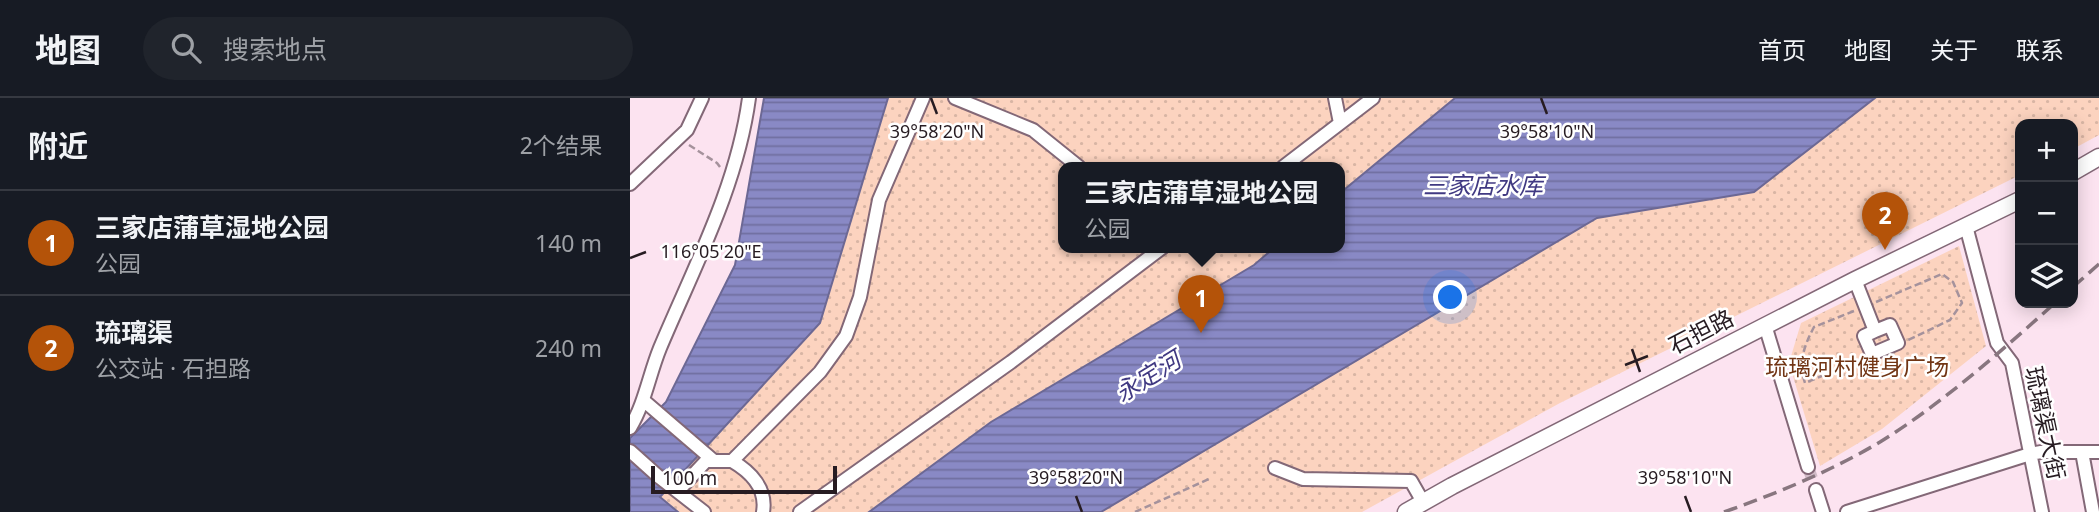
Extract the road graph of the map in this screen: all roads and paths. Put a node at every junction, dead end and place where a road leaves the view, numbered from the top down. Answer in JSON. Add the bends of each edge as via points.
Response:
{"nodes":[{"id":1,"x":702,"y":98,"type":"edge"},
{"id":2,"x":749,"y":98,"type":"edge"},
{"id":3,"x":923,"y":98,"type":"edge"},
{"id":4,"x":955,"y":98,"type":"edge"},
{"id":5,"x":1335,"y":98,"type":"edge"},
{"id":6,"x":1373,"y":98,"type":"edge"},
{"id":7,"x":1340,"y":123,"type":"junction"},
{"id":8,"x":678,"y":139,"type":"junction"},
{"id":9,"x":2099,"y":158,"type":"edge"},
{"id":10,"x":1073,"y":162,"type":"edge"},
{"id":11,"x":1289,"y":162,"type":"edge"},
{"id":12,"x":2078,"y":169,"type":"edge"},
{"id":13,"x":729,"y":182,"type":"junction"},
{"id":14,"x":630,"y":184,"type":"edge"},
{"id":15,"x":2015,"y":202,"type":"edge"},
{"id":16,"x":1966,"y":226,"type":"junction"},
{"id":17,"x":1150,"y":253,"type":"edge"},
{"id":18,"x":1854,"y":280,"type":"junction"},
{"id":19,"x":1866,"y":307,"type":"junction"},
{"id":20,"x":1765,"y":325,"type":"junction"},
{"id":21,"x":1875,"y":331,"type":"junction"},
{"id":22,"x":1898,"y":343,"type":"junction"},
{"id":23,"x":1871,"y":354,"type":"junction"},
{"id":24,"x":643,"y":400,"type":"junction"},
{"id":25,"x":630,"y":428,"type":"edge"},
{"id":26,"x":630,"y":451,"type":"edge"},
{"id":27,"x":2082,"y":452,"type":"junction"},
{"id":28,"x":2099,"y":452,"type":"edge"},
{"id":29,"x":2036,"y":453,"type":"junction"},
{"id":30,"x":713,"y":461,"type":"junction"},
{"id":31,"x":732,"y":461,"type":"junction"},
{"id":32,"x":1808,"y":467,"type":"tunnel mouth"},
{"id":33,"x":1275,"y":468,"type":"dead end"},
{"id":34,"x":1209,"y":479,"type":"dead end"},
{"id":35,"x":1816,"y":490,"type":"tunnel mouth"},
{"id":36,"x":678,"y":491,"type":"junction"},
{"id":37,"x":1423,"y":502,"type":"junction"},
{"id":38,"x":704,"y":512,"type":"edge"},
{"id":39,"x":763,"y":512,"type":"edge"},
{"id":40,"x":800,"y":512,"type":"edge"},
{"id":41,"x":1135,"y":512,"type":"edge"},
{"id":42,"x":1406,"y":512,"type":"edge"},
{"id":43,"x":1823,"y":512,"type":"edge"},
{"id":44,"x":1847,"y":512,"type":"edge"},
{"id":45,"x":2042,"y":512,"type":"edge"},
{"id":46,"x":2093,"y":512,"type":"edge"}],
"edges":[{"from":1,"to":8,"type":"street"},
{"from":2,"to":13,"type":"street"},
{"from":3,"to":31,"type":"street","via":[[879,201],[860,297],[846,336],[820,372]]},
{"from":4,"to":10,"type":"street","via":[[1033,130]]},
{"from":5,"to":7,"type":"street"},
{"from":6,"to":7,"type":"street"},
{"from":7,"to":11,"type":"street"},
{"from":8,"to":13,"type":"path","via":[[717,163]]},
{"from":8,"to":14,"type":"street"},
{"from":9,"to":12,"type":"main road"},
{"from":13,"to":24,"type":"street"},
{"from":15,"to":16,"type":"main road","name":"石担路"},
{"from":16,"to":18,"type":"main road","name":"石担路"},
{"from":16,"to":29,"type":"street","name":"琉璃渠大街","via":[[1997,343],[2012,363]]},
{"from":17,"to":40,"type":"street","via":[[1011,362]]},
{"from":18,"to":19,"type":"street"},
{"from":18,"to":20,"type":"main road","name":"石担路"},
{"from":19,"to":21,"type":"street"},
{"from":19,"to":22,"type":"path","via":[[1942,274],[1953,282],[1962,303],[1950,320]]},
{"from":19,"to":23,"type":"path","via":[[1814,327],[1803,347],[1805,383]]},
{"from":20,"to":32,"type":"street"},
{"from":20,"to":37,"type":"main road","name":"石担路"},
{"from":21,"to":22,"type":"street","via":[[1890,325]]},
{"from":21,"to":23,"type":"street","via":[[1864,336]]},
{"from":22,"to":23,"type":"street"},
{"from":24,"to":25,"type":"street"},
{"from":24,"to":30,"type":"street"},
{"from":26,"to":36,"type":"street"},
{"from":27,"to":28,"type":"street"},
{"from":27,"to":29,"type":"street"},
{"from":27,"to":46,"type":"street"},
{"from":29,"to":44,"type":"street"},
{"from":29,"to":45,"type":"street","name":"琉璃渠大街"},
{"from":30,"to":31,"type":"street"},
{"from":30,"to":36,"type":"street","via":[[706,461]]},
{"from":31,"to":39,"type":"street","via":[[756,481],[765,501]]},
{"from":33,"to":37,"type":"street","via":[[1303,479],[1411,481]]},
{"from":34,"to":41,"type":"path"},
{"from":35,"to":43,"type":"street"},
{"from":36,"to":38,"type":"street"},
{"from":37,"to":42,"type":"main road","name":"石担路"}]}
